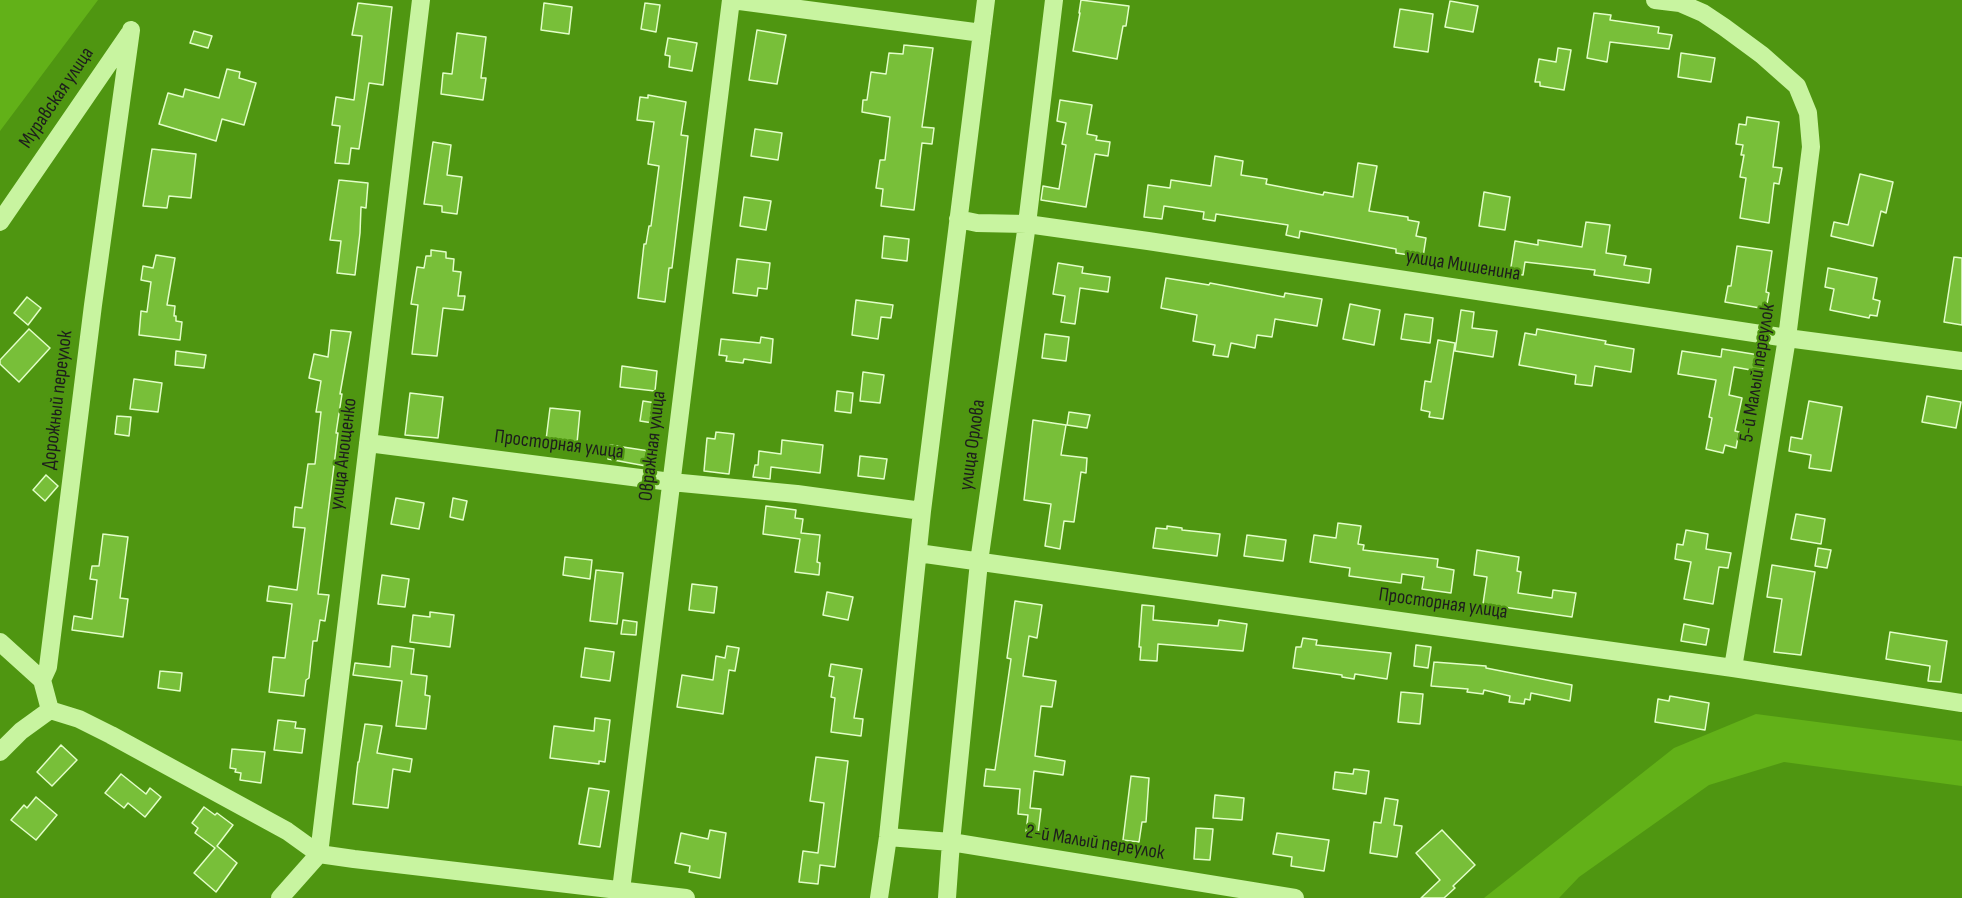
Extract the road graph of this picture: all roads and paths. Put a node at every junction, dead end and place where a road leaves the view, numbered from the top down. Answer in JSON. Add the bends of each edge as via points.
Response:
{"nodes":[{"id":1,"x":421,"y":0,"type":"edge"},
{"id":2,"x":731,"y":0,"type":"edge"},
{"id":3,"x":986,"y":0,"type":"edge"},
{"id":4,"x":1054,"y":0,"type":"edge"},
{"id":5,"x":1654,"y":0,"type":"edge"},
{"id":6,"x":131,"y":30,"type":"joint"},
{"id":7,"x":982,"y":33,"type":"junction"},
{"id":8,"x":958,"y":219,"type":"junction"},
{"id":9,"x":0,"y":222,"type":"edge"},
{"id":10,"x":1027,"y":225,"type":"junction"},
{"id":11,"x":1787,"y":338,"type":"junction"},
{"id":12,"x":1962,"y":361,"type":"edge"},
{"id":13,"x":368,"y":443,"type":"junction"},
{"id":14,"x":671,"y":482,"type":"junction"},
{"id":15,"x":922,"y":511,"type":"junction"},
{"id":16,"x":918,"y":553,"type":"junction"},
{"id":17,"x":979,"y":562,"type":"junction"},
{"id":18,"x":0,"y":642,"type":"edge"},
{"id":19,"x":1733,"y":668,"type":"junction"},
{"id":20,"x":42,"y":680,"type":"junction"},
{"id":21,"x":1962,"y":703,"type":"edge"},
{"id":22,"x":50,"y":710,"type":"junction"},
{"id":23,"x":0,"y":752,"type":"edge"},
{"id":24,"x":888,"y":837,"type":"junction"},
{"id":25,"x":951,"y":842,"type":"junction"},
{"id":26,"x":319,"y":854,"type":"junction"},
{"id":27,"x":621,"y":895,"type":"edge"},
{"id":28,"x":280,"y":898,"type":"edge"},
{"id":29,"x":686,"y":898,"type":"edge"},
{"id":30,"x":879,"y":898,"type":"edge"},
{"id":31,"x":947,"y":898,"type":"edge"},
{"id":32,"x":1295,"y":898,"type":"edge"}],
"edges":[{"from":1,"to":13,"type":"street","name":"улица Анощенко"},
{"from":2,"to":7,"type":"street"},
{"from":2,"to":14,"type":"street","name":"Овражная улица"},
{"from":3,"to":7,"type":"street"},
{"from":4,"to":10,"type":"street","name":"улица Орлова"},
{"from":5,"to":11,"type":"street","name":"5-й Малый переулок","via":[[1680,3],[1703,13],[1762,55],[1797,86],[1808,113],[1810,147]]},
{"from":6,"to":9,"type":"street","name":"Муравская улица"},
{"from":6,"to":20,"type":"street","name":"Дорожный переулок","via":[[48,668]]},
{"from":7,"to":8,"type":"street"},
{"from":8,"to":10,"type":"street","name":"улица Мишенина"},
{"from":8,"to":15,"type":"street"},
{"from":10,"to":11,"type":"street","name":"улица Мишенина"},
{"from":10,"to":17,"type":"street","name":"улица Орлова"},
{"from":11,"to":12,"type":"street","name":"улица Мишенина"},
{"from":11,"to":19,"type":"street","name":"5-й Малый переулок"},
{"from":13,"to":14,"type":"street","name":"Просторная улица"},
{"from":13,"to":26,"type":"street","name":"улица Анощенко"},
{"from":14,"to":15,"type":"street","name":"Просторная улица"},
{"from":14,"to":27,"type":"street","name":"Овражная улица"},
{"from":15,"to":16,"type":"street"},
{"from":16,"to":17,"type":"street","name":"Просторная улица"},
{"from":16,"to":24,"type":"street"},
{"from":17,"to":19,"type":"street","name":"Просторная улица"},
{"from":17,"to":25,"type":"street","name":"улица Орлова"},
{"from":18,"to":20,"type":"street"},
{"from":19,"to":21,"type":"street","name":"Просторная улица"},
{"from":20,"to":22,"type":"street"},
{"from":22,"to":23,"type":"street"},
{"from":22,"to":26,"type":"street","via":[[111,735],[287,831]]},
{"from":24,"to":25,"type":"street","name":"2-й Малый переулок"},
{"from":24,"to":30,"type":"street"},
{"from":25,"to":31,"type":"street","name":"улица Орлова"},
{"from":25,"to":32,"type":"street","name":"2-й Малый переулок"},
{"from":26,"to":27,"type":"street"},
{"from":26,"to":28,"type":"street"},
{"from":27,"to":29,"type":"street"}]}
